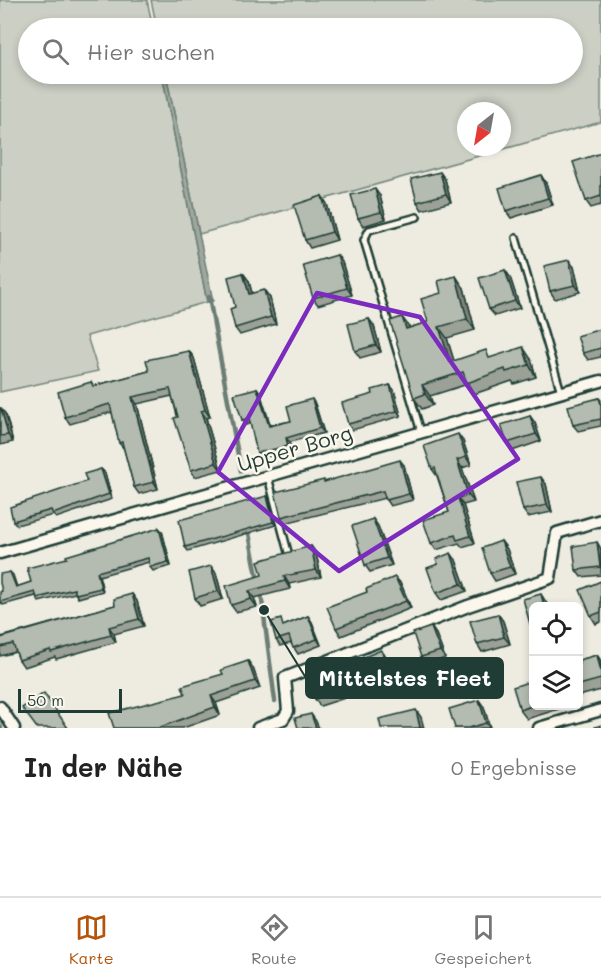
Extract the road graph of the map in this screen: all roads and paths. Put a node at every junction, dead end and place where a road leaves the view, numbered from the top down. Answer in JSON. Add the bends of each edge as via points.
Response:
{"nodes":[{"id":1,"x":417,"y":217,"type":"dead end"},
{"id":2,"x":516,"y":238,"type":"dead end"},
{"id":3,"x":601,"y":381,"type":"edge"},
{"id":4,"x":561,"y":392,"type":"junction"},
{"id":5,"x":422,"y":434,"type":"junction"},
{"id":6,"x":268,"y":477,"type":"junction"},
{"id":7,"x":601,"y":520,"type":"edge"},
{"id":8,"x":288,"y":552,"type":"edge"},
{"id":9,"x":0,"y":553,"type":"edge"},
{"id":10,"x":0,"y":707,"type":"edge"},
{"id":11,"x":601,"y":710,"type":"edge"},
{"id":12,"x":14,"y":728,"type":"edge"},
{"id":13,"x":258,"y":728,"type":"edge"},
{"id":14,"x":539,"y":728,"type":"edge"}],
"edges":[{"from":1,"to":5,"type":"lane","via":[[369,230],[364,240]]},
{"from":2,"to":4,"type":"lane"},
{"from":3,"to":4,"type":"street","name":"Upper Borg"},
{"from":4,"to":5,"type":"street","name":"Upper Borg"},
{"from":5,"to":6,"type":"street","name":"Upper Borg"},
{"from":6,"to":8,"type":"lane"},
{"from":6,"to":9,"type":"street","name":"Upper Borg"},
{"from":7,"to":13,"type":"street","via":[[556,533],[550,579],[468,606],[285,678],[288,711],[283,720]]},
{"from":10,"to":12,"type":"street"},
{"from":11,"to":14,"type":"street"}]}
